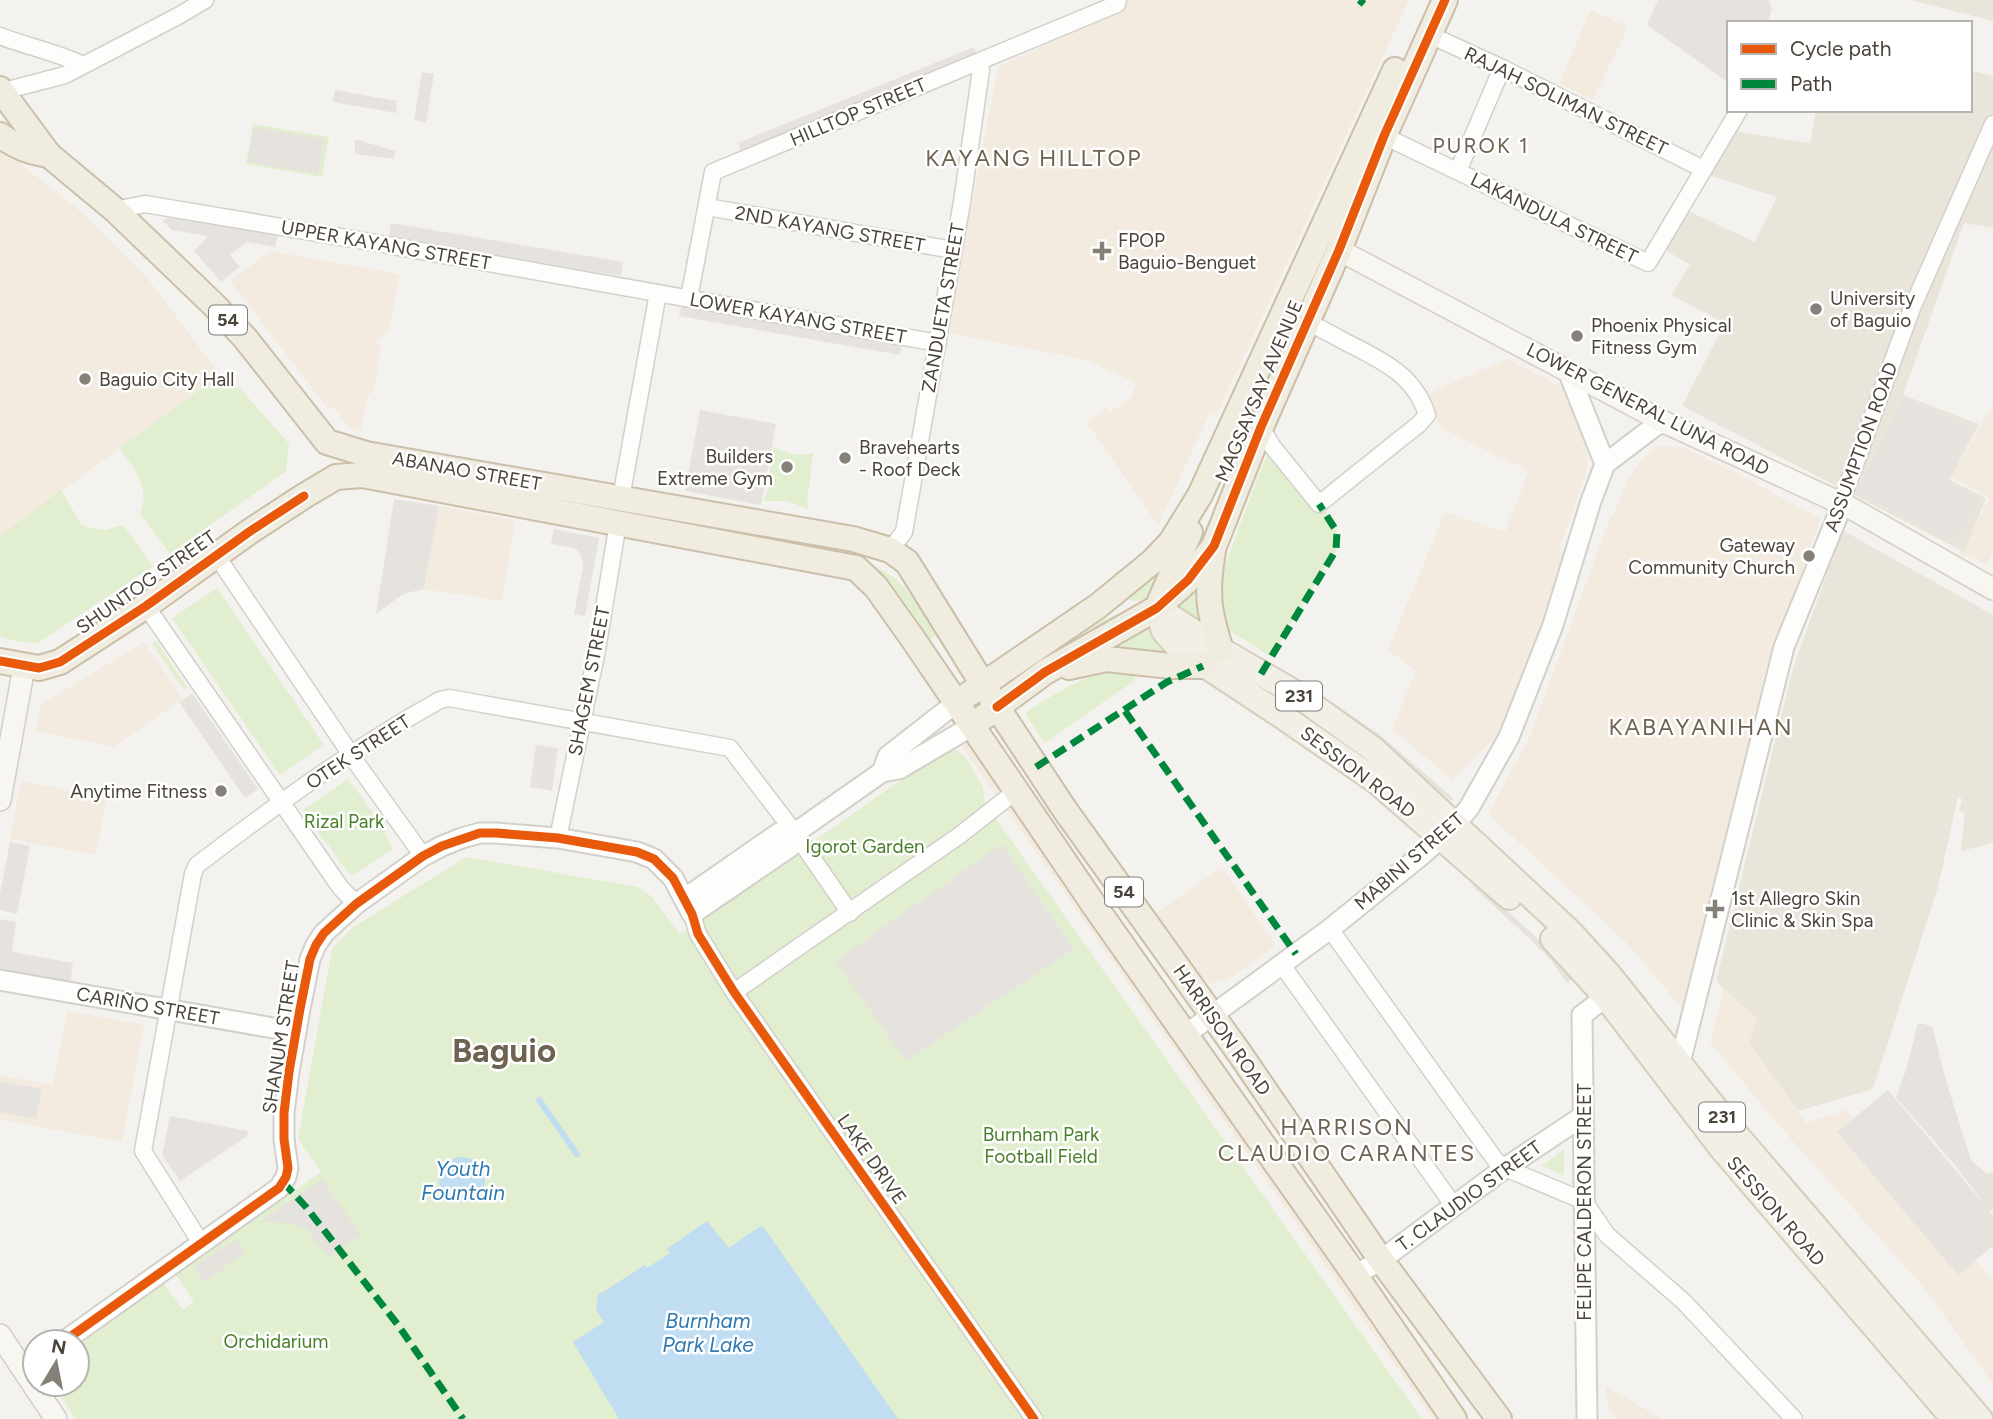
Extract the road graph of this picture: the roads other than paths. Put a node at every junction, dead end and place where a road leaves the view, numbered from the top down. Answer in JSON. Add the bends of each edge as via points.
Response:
{"nodes":[{"id":1,"x":205,"y":0,"type":"edge"},
{"id":2,"x":1118,"y":0,"type":"edge"},
{"id":3,"x":1428,"y":0,"type":"edge"},
{"id":4,"x":1445,"y":0,"type":"edge"},
{"id":5,"x":1429,"y":34,"type":"junction"},
{"id":6,"x":0,"y":36,"type":"edge"},
{"id":7,"x":979,"y":62,"type":"junction"},
{"id":8,"x":83,"y":65,"type":"junction"},
{"id":9,"x":1502,"y":68,"type":"junction"},
{"id":10,"x":1,"y":91,"type":"edge"},
{"id":11,"x":1738,"y":112,"type":"edge"},
{"id":12,"x":1993,"y":124,"type":"edge"},
{"id":13,"x":0,"y":135,"type":"edge"},
{"id":14,"x":1384,"y":136,"type":"junction"},
{"id":15,"x":50,"y":155,"type":"junction"},
{"id":16,"x":1703,"y":169,"type":"junction"},
{"id":17,"x":1458,"y":171,"type":"junction"},
{"id":18,"x":707,"y":207,"type":"junction"},
{"id":19,"x":115,"y":210,"type":"junction"},
{"id":20,"x":953,"y":250,"type":"junction"},
{"id":21,"x":1339,"y":250,"type":"junction"},
{"id":22,"x":658,"y":293,"type":"junction"},
{"id":23,"x":689,"y":298,"type":"junction"},
{"id":24,"x":1307,"y":321,"type":"junction"},
{"id":25,"x":938,"y":343,"type":"junction"},
{"id":26,"x":1568,"y":371,"type":"junction"},
{"id":27,"x":1664,"y":422,"type":"junction"},
{"id":28,"x":1261,"y":427,"type":"junction"},
{"id":29,"x":327,"y":442,"type":"junction"},
{"id":30,"x":1605,"y":464,"type":"junction"},
{"id":31,"x":362,"y":475,"type":"joint"},
{"id":32,"x":479,"y":485,"type":"junction"},
{"id":33,"x":1200,"y":495,"type":"junction"},
{"id":34,"x":303,"y":496,"type":"junction"},
{"id":35,"x":621,"y":498,"type":"junction"},
{"id":36,"x":1845,"y":505,"type":"junction"},
{"id":37,"x":618,"y":523,"type":"junction"},
{"id":38,"x":1214,"y":546,"type":"junction"},
{"id":39,"x":890,"y":550,"type":"junction"},
{"id":40,"x":216,"y":555,"type":"junction"},
{"id":41,"x":1993,"y":590,"type":"edge"},
{"id":42,"x":146,"y":606,"type":"junction"},
{"id":43,"x":1098,"y":606,"type":"junction"},
{"id":44,"x":1157,"y":608,"type":"junction"},
{"id":45,"x":1212,"y":658,"type":"junction"},
{"id":46,"x":6,"y":663,"type":"edge"},
{"id":47,"x":1045,"y":672,"type":"junction"},
{"id":48,"x":983,"y":685,"type":"junction"},
{"id":49,"x":956,"y":703,"type":"junction"},
{"id":50,"x":997,"y":707,"type":"junction"},
{"id":51,"x":581,"y":721,"type":"junction"},
{"id":52,"x":972,"y":726,"type":"junction"},
{"id":53,"x":351,"y":755,"type":"junction"},
{"id":54,"x":882,"y":772,"type":"junction"},
{"id":55,"x":1016,"y":791,"type":"junction"},
{"id":56,"x":0,"y":800,"type":"edge"},
{"id":57,"x":280,"y":802,"type":"junction"},
{"id":58,"x":1448,"y":831,"type":"junction"},
{"id":59,"x":795,"y":833,"type":"junction"},
{"id":60,"x":558,"y":838,"type":"junction"},
{"id":61,"x":423,"y":856,"type":"junction"},
{"id":62,"x":356,"y":904,"type":"junction"},
{"id":63,"x":688,"y":906,"type":"junction"},
{"id":64,"x":850,"y":913,"type":"junction"},
{"id":65,"x":1330,"y":929,"type":"junction"},
{"id":66,"x":1282,"y":965,"type":"junction"},
{"id":67,"x":0,"y":980,"type":"edge"},
{"id":68,"x":734,"y":992,"type":"junction"},
{"id":69,"x":1606,"y":997,"type":"junction"},
{"id":70,"x":168,"y":1010,"type":"junction"},
{"id":71,"x":1212,"y":1015,"type":"junction"},
{"id":72,"x":296,"y":1032,"type":"junction"},
{"id":73,"x":1185,"y":1035,"type":"junction"},
{"id":74,"x":1680,"y":1063,"type":"junction"},
{"id":75,"x":1583,"y":1116,"type":"junction"},
{"id":76,"x":1505,"y":1168,"type":"junction"},
{"id":77,"x":1584,"y":1201,"type":"junction"},
{"id":78,"x":1454,"y":1206,"type":"junction"},
{"id":79,"x":201,"y":1243,"type":"junction"},
{"id":80,"x":1381,"y":1260,"type":"junction"},
{"id":81,"x":1355,"y":1275,"type":"junction"},
{"id":82,"x":83,"y":1328,"type":"edge"},
{"id":83,"x":0,"y":1335,"type":"edge"},
{"id":84,"x":21,"y":1357,"type":"edge"},
{"id":85,"x":45,"y":1398,"type":"edge"},
{"id":86,"x":56,"y":1419,"type":"edge"},
{"id":87,"x":1034,"y":1419,"type":"edge"},
{"id":88,"x":1454,"y":1419,"type":"edge"},
{"id":89,"x":1499,"y":1419,"type":"edge"},
{"id":90,"x":1587,"y":1419,"type":"edge"},
{"id":91,"x":1794,"y":1419,"type":"edge"},
{"id":92,"x":1954,"y":1419,"type":"edge"},
{"id":93,"x":1980,"y":1419,"type":"edge"}],
"edges":[{"from":1,"to":8,"type":"street"},
{"from":2,"to":7,"type":"street","name":"HILLTOP STREET"},
{"from":3,"to":33,"type":"highway","name":"MAGSAYSAY AVENUE"},
{"from":4,"to":5,"type":"highway","name":"MAGSAYSAY AVENUE"},
{"from":5,"to":9,"type":"street","name":"RAJAH SOLIMAN STREET"},
{"from":5,"to":14,"type":"highway","name":"MAGSAYSAY AVENUE"},
{"from":6,"to":8,"type":"street"},
{"from":7,"to":18,"type":"street","name":"HILLTOP STREET","via":[[713,172]]},
{"from":7,"to":20,"type":"street","name":"ZANDUETA STREET"},
{"from":8,"to":10,"type":"street","via":[[65,75]]},
{"from":9,"to":16,"type":"street","name":"RAJAH SOLIMAN STREET"},
{"from":9,"to":17,"type":"street"},
{"from":10,"to":15,"type":"highway","number":"54"},
{"from":11,"to":16,"type":"street"},
{"from":12,"to":36,"type":"street","name":"ASSUMPTION ROAD","via":[[1912,308]]},
{"from":13,"to":15,"type":"highway","via":[[29,151]]},
{"from":14,"to":17,"type":"street","name":"LAKANDULA STREET"},
{"from":14,"to":21,"type":"highway","name":"MAGSAYSAY AVENUE"},
{"from":15,"to":19,"type":"highway","number":"54"},
{"from":16,"to":17,"type":"street","name":"LAKANDULA STREET","via":[[1648,263]]},
{"from":18,"to":20,"type":"street","name":"2ND KAYANG STREET"},
{"from":18,"to":23,"type":"street","name":"HILLTOP STREET"},
{"from":19,"to":22,"type":"street","name":"UPPER KAYANG STREET","via":[[145,204]]},
{"from":19,"to":29,"type":"highway","number":"54","via":[[223,314]]},
{"from":20,"to":25,"type":"street","name":"ZANDUETA STREET"},
{"from":21,"to":24,"type":"highway","name":"MAGSAYSAY AVENUE"},
{"from":21,"to":26,"type":"main road","name":"LOWER GENERAL LUNA ROAD"},
{"from":22,"to":23,"type":"street","name":"LOWER KAYANG STREET"},
{"from":22,"to":35,"type":"street"},
{"from":23,"to":25,"type":"street","name":"LOWER KAYANG STREET"},
{"from":24,"to":28,"type":"highway","name":"MAGSAYSAY AVENUE"},
{"from":24,"to":28,"type":"street","via":[[1386,362],[1422,400],[1427,415],[1319,504]]},
{"from":25,"to":39,"type":"street","name":"ZANDUETA STREET","via":[[904,532]]},
{"from":26,"to":27,"type":"main road","name":"LOWER GENERAL LUNA ROAD"},
{"from":26,"to":30,"type":"street"},
{"from":27,"to":30,"type":"street"},
{"from":27,"to":36,"type":"main road","name":"LOWER GENERAL LUNA ROAD"},
{"from":28,"to":38,"type":"highway","name":"MAGSAYSAY AVENUE"},
{"from":29,"to":32,"type":"highway","name":"ABANAO STREET","number":"54"},
{"from":29,"to":34,"type":"highway","name":"SHUNTOG STREET","via":[[323,467]]},
{"from":30,"to":58,"type":"street","name":"MABINI STREET","via":[[1554,622],[1509,737],[1469,808]]},
{"from":31,"to":32,"type":"highway","name":"ABANAO STREET","number":"54"},
{"from":31,"to":34,"type":"highway","name":"SHUNTOG STREET","number":"54","via":[[336,477]]},
{"from":32,"to":35,"type":"highway","name":"ABANAO STREET","number":"54"},
{"from":32,"to":37,"type":"highway","name":"ABANAO STREET","number":"54"},
{"from":33,"to":43,"type":"highway","name":"MAGSAYSAY AVENUE","via":[[1171,542]]},
{"from":33,"to":44,"type":"highway","via":[[1192,528]]},
{"from":34,"to":40,"type":"highway","name":"SHUNTOG STREET"},
{"from":35,"to":39,"type":"highway","name":"ABANAO STREET","number":"54","via":[[853,539]]},
{"from":36,"to":41,"type":"main road","name":"LOWER GENERAL LUNA ROAD"},
{"from":36,"to":74,"type":"street","name":"ASSUMPTION ROAD","via":[[1784,648]]},
{"from":37,"to":49,"type":"highway","name":"ABANAO STREET","number":"54","via":[[856,568],[876,587]]},
{"from":37,"to":51,"type":"street","name":"SHAGEM STREET"},
{"from":38,"to":44,"type":"highway","name":"MAGSAYSAY AVENUE","via":[[1188,580]]},
{"from":38,"to":45,"type":"highway","via":[[1208,581]]},
{"from":39,"to":48,"type":"highway","name":"ABANAO STREET","number":"54","via":[[907,562]]},
{"from":40,"to":42,"type":"highway","name":"SHUNTOG STREET"},
{"from":40,"to":53,"type":"street"},
{"from":42,"to":46,"type":"highway","name":"SHUNTOG STREET","via":[[60,662],[40,668]]},
{"from":42,"to":57,"type":"street"},
{"from":43,"to":44,"type":"highway"},
{"from":43,"to":48,"type":"highway","name":"MAGSAYSAY AVENUE"},
{"from":44,"to":45,"type":"main road","name":"SESSION ROAD","number":"231","via":[[1164,631],[1178,648]]},
{"from":44,"to":47,"type":"highway","name":"MAGSAYSAY AVENUE"},
{"from":45,"to":47,"type":"highway","via":[[1171,666],[1106,659]]},
{"from":45,"to":58,"type":"main road","name":"SESSION ROAD","number":"231","via":[[1282,716]]},
{"from":46,"to":56,"type":"main road"},
{"from":47,"to":50,"type":"highway","name":"MAGSAYSAY AVENUE"},
{"from":48,"to":49,"type":"highway","name":"MAGSAYSAY AVENUE"},
{"from":48,"to":50,"type":"highway","name":"ABANAO STREET","number":"54"},
{"from":49,"to":52,"type":"highway","name":"ABANAO STREET","number":"54"},
{"from":49,"to":54,"type":"street","via":[[888,756]]},
{"from":50,"to":52,"type":"highway","name":"MAGSAYSAY AVENUE"},
{"from":50,"to":71,"type":"highway","name":"HARRISON ROAD","number":"54"},
{"from":51,"to":53,"type":"street","name":"OTEK STREET","via":[[449,698]]},
{"from":51,"to":59,"type":"street","name":"OTEK STREET","via":[[730,748]]},
{"from":51,"to":60,"type":"street","name":"SHAGEM STREET"},
{"from":52,"to":54,"type":"street","via":[[899,769]]},
{"from":52,"to":55,"type":"highway","name":"HARRISON ROAD","number":"54"},
{"from":53,"to":57,"type":"street","name":"OTEK STREET"},
{"from":53,"to":61,"type":"street"},
{"from":54,"to":59,"type":"street"},
{"from":55,"to":64,"type":"street"},
{"from":55,"to":73,"type":"highway","name":"HARRISON ROAD","number":"54"},
{"from":57,"to":62,"type":"street"},
{"from":57,"to":70,"type":"street","name":"OTEK STREET","via":[[197,865]]},
{"from":58,"to":65,"type":"street","name":"MABINI STREET"},
{"from":58,"to":69,"type":"main road","name":"SESSION ROAD","number":"231"},
{"from":58,"to":74,"type":"main road","name":"SESSION ROAD","number":"231","via":[[1570,932]]},
{"from":59,"to":63,"type":"street","via":[[779,833]]},
{"from":59,"to":64,"type":"street","name":"OTEK STREET"},
{"from":60,"to":61,"type":"street","name":"SHANUM STREET","via":[[480,833]]},
{"from":60,"to":63,"type":"street","name":"SHANUM STREET","via":[[654,859],[673,878]]},
{"from":61,"to":62,"type":"street","name":"SHANUM STREET"},
{"from":62,"to":72,"type":"street","name":"SHANUM STREET","via":[[316,945]]},
{"from":63,"to":68,"type":"street","name":"LAKE DRIVE","via":[[698,934]]},
{"from":64,"to":68,"type":"street"},
{"from":65,"to":66,"type":"street","name":"MABINI STREET"},
{"from":65,"to":76,"type":"street"},
{"from":66,"to":71,"type":"street","name":"MABINI STREET"},
{"from":66,"to":78,"type":"street"},
{"from":67,"to":70,"type":"street","name":"CARIÑO STREET"},
{"from":68,"to":87,"type":"street","name":"LAKE DRIVE"},
{"from":69,"to":75,"type":"street","name":"FELIPE CALDERON STREET","via":[[1582,1015]]},
{"from":69,"to":92,"type":"main road","name":"SESSION ROAD","number":"231","via":[[1723,1150]]},
{"from":70,"to":72,"type":"street","name":"CARIÑO STREET"},
{"from":70,"to":79,"type":"street","name":"OTEK STREET","via":[[143,1151]]},
{"from":71,"to":73,"type":"street","name":"MABINI STREET"},
{"from":71,"to":80,"type":"highway","name":"HARRISON ROAD","number":"54"},
{"from":72,"to":79,"type":"street","name":"SHANUM STREET","via":[[284,1113],[286,1177],[279,1188]]},
{"from":73,"to":81,"type":"highway","name":"HARRISON ROAD","number":"54"},
{"from":74,"to":93,"type":"main road","name":"SESSION ROAD","number":"231"},
{"from":75,"to":76,"type":"street","name":"T. CLAUDIO STREET"},
{"from":75,"to":77,"type":"street","name":"FELIPE CALDERON STREET"},
{"from":76,"to":77,"type":"street"},
{"from":76,"to":78,"type":"street","name":"T. CLAUDIO STREET"},
{"from":77,"to":90,"type":"street","name":"FELIPE CALDERON STREET"},
{"from":77,"to":91,"type":"street","via":[[1607,1235],[1683,1301]]},
{"from":78,"to":80,"type":"street","name":"T. CLAUDIO STREET"},
{"from":79,"to":82,"type":"street","name":"SHANUM STREET"},
{"from":80,"to":81,"type":"street","name":"T. CLAUDIO STREET"},
{"from":80,"to":89,"type":"highway","name":"HARRISON ROAD","number":"54"},
{"from":81,"to":88,"type":"highway","name":"HARRISON ROAD","number":"54"},
{"from":83,"to":84,"type":"main road"},
{"from":85,"to":86,"type":"main road"}]}
